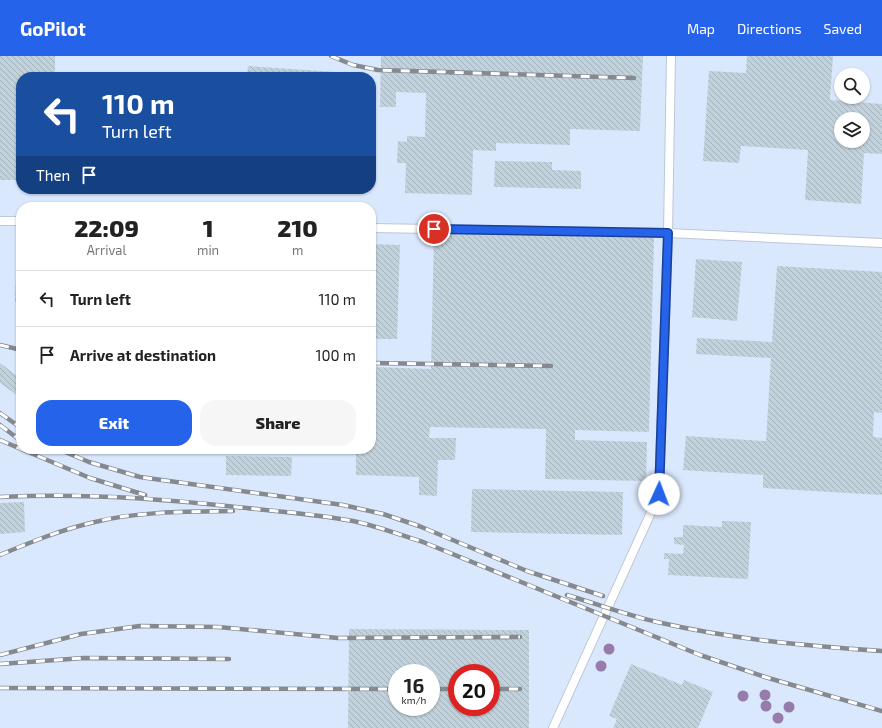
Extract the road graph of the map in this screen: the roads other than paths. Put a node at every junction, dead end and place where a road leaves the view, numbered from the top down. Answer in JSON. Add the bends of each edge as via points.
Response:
{"nodes":[{"id":1,"x":672,"y":56,"type":"edge"},
{"id":2,"x":0,"y":221,"type":"edge"},
{"id":3,"x":16,"y":221,"type":"edge"},
{"id":4,"x":376,"y":228,"type":"edge"},
{"id":5,"x":668,"y":233,"type":"junction"},
{"id":6,"x":882,"y":243,"type":"edge"},
{"id":7,"x":553,"y":728,"type":"edge"}],
"edges":[{"from":1,"to":5,"type":"lane"},
{"from":2,"to":3,"type":"lane"},
{"from":4,"to":5,"type":"lane"},
{"from":5,"to":6,"type":"lane"},
{"from":5,"to":7,"type":"lane","via":[[659,494]]}]}
